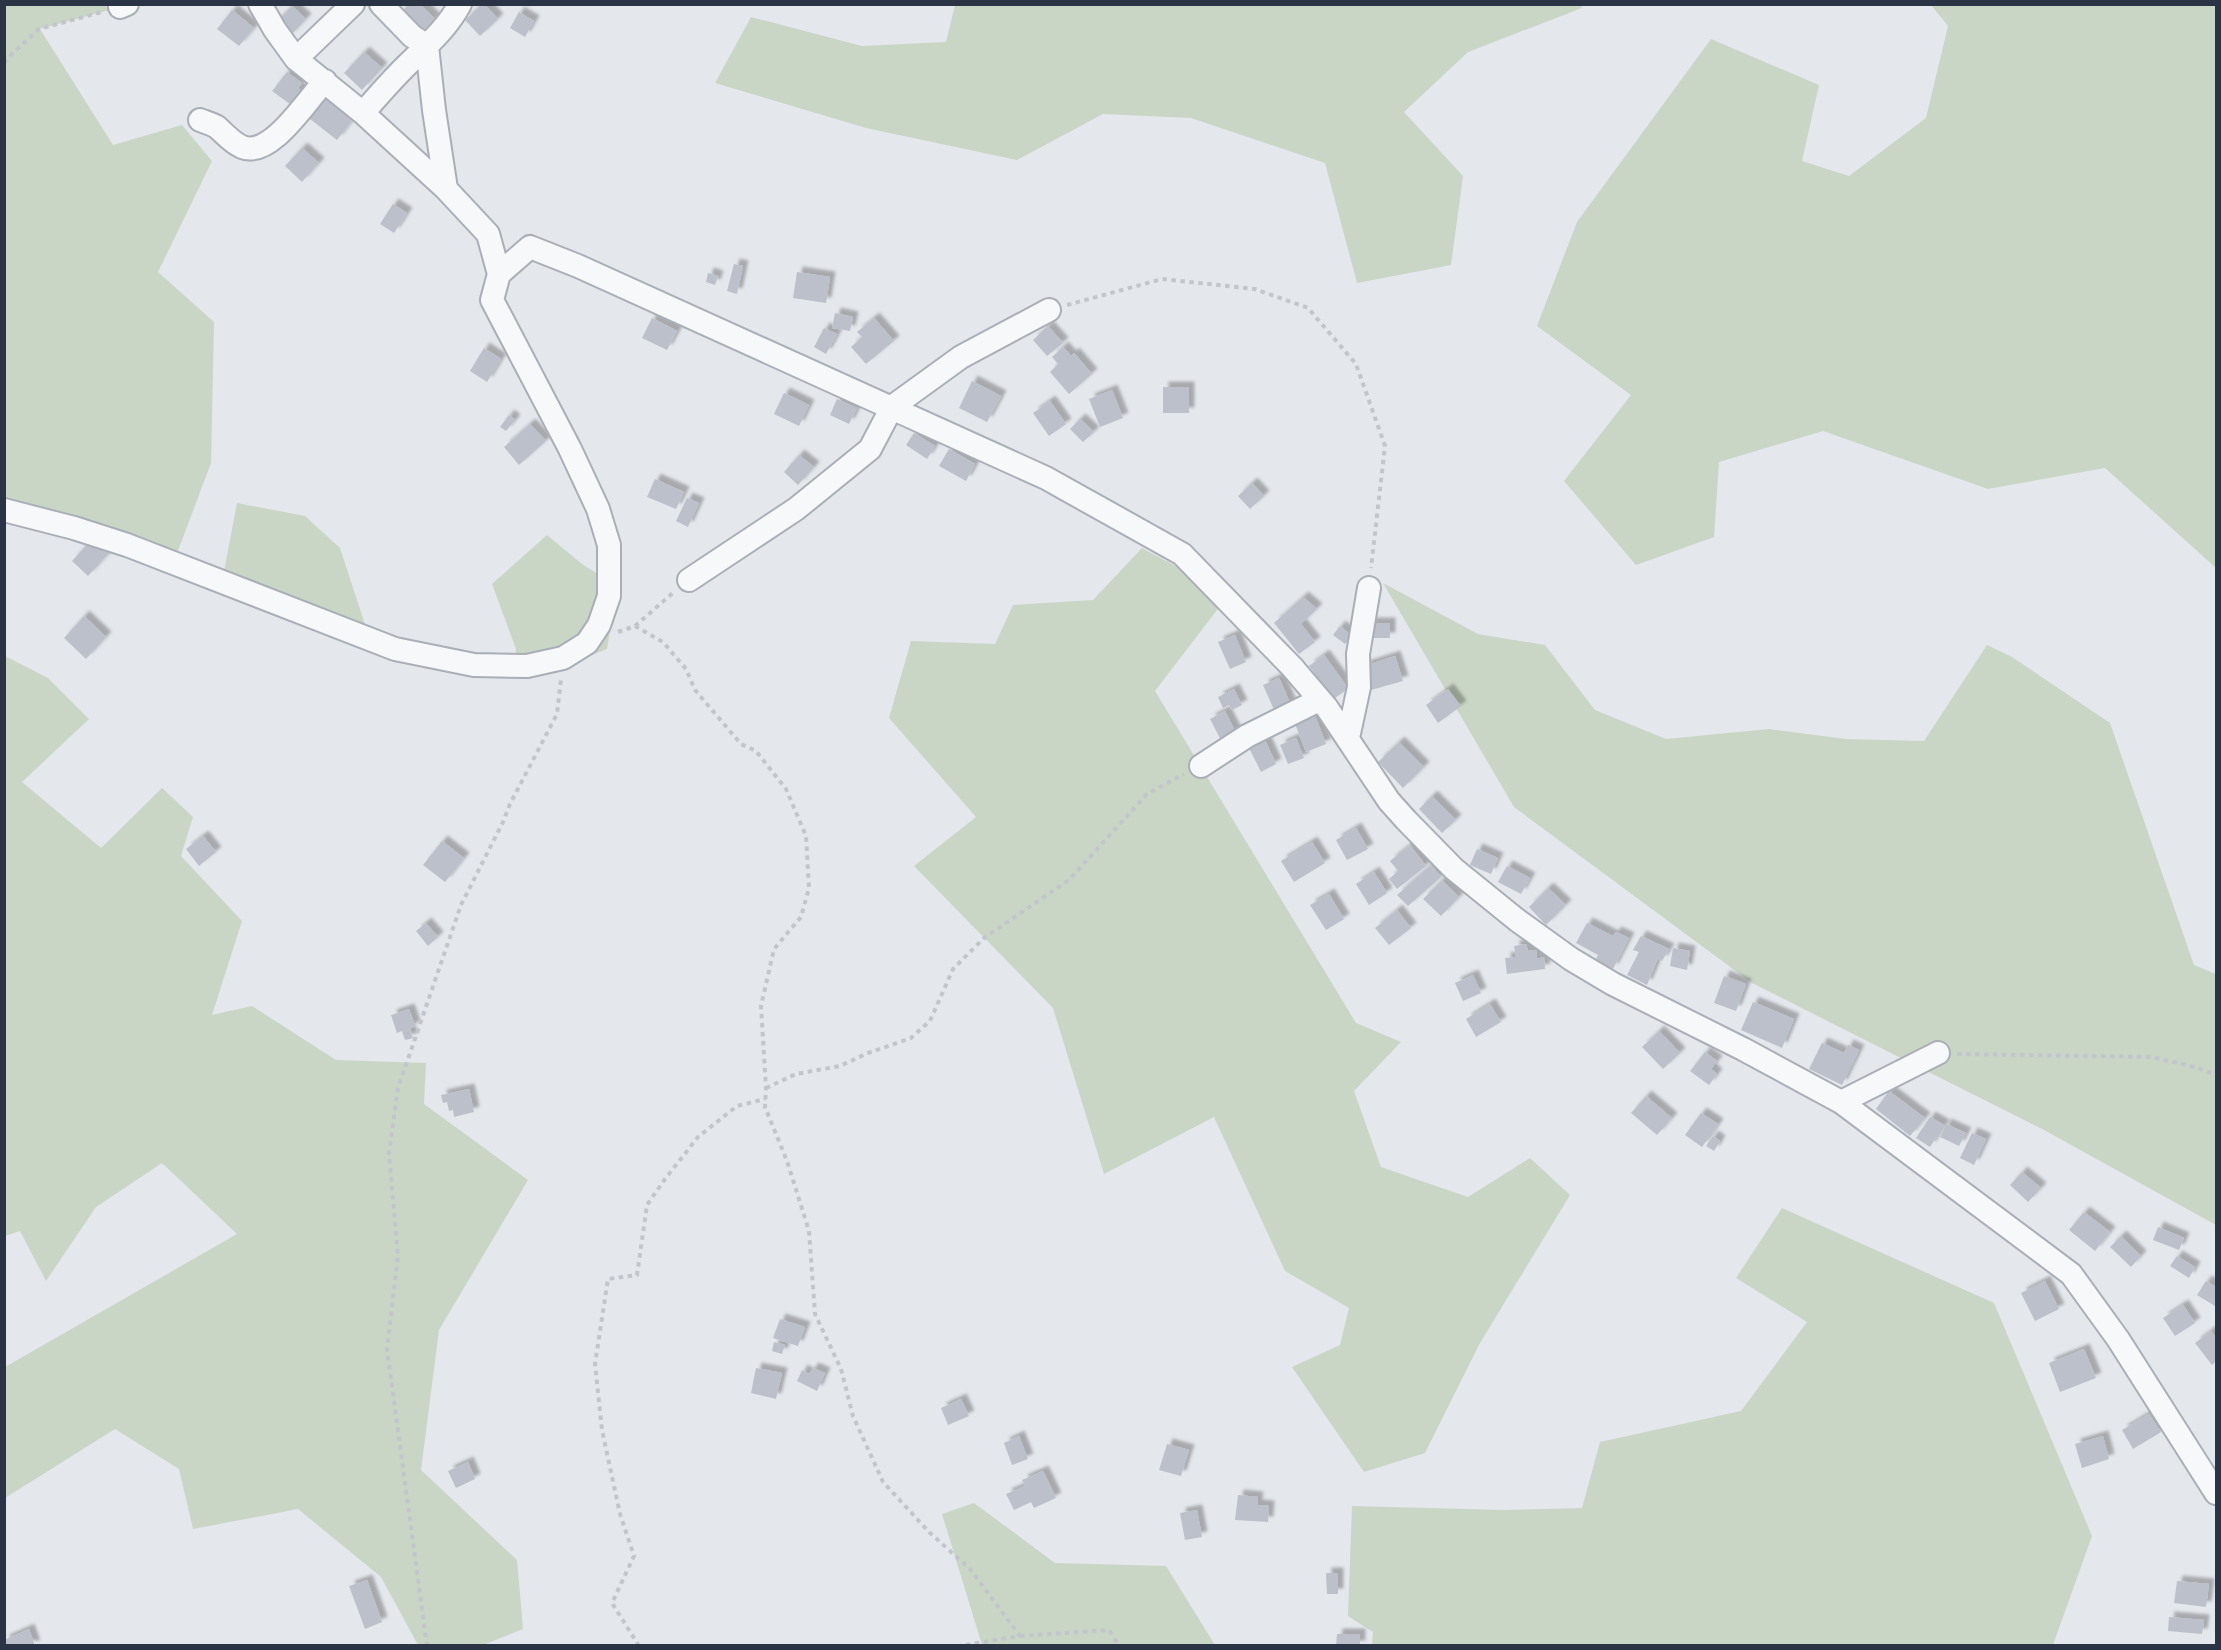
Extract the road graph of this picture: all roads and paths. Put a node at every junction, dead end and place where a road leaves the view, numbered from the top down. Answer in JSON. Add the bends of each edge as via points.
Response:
{"nodes":[{"id":1,"x":260,"y":4,"type":"edge"},
{"id":2,"x":353,"y":4,"type":"edge"},
{"id":3,"x":381,"y":4,"type":"edge"},
{"id":4,"x":460,"y":4,"type":"edge"},
{"id":5,"x":124,"y":6,"type":"edge"},
{"id":6,"x":427,"y":46,"type":"junction"},
{"id":7,"x":296,"y":59,"type":"junction"},
{"id":8,"x":4,"y":63,"type":"edge"},
{"id":9,"x":325,"y":81,"type":"junction"},
{"id":10,"x":363,"y":113,"type":"junction"},
{"id":11,"x":200,"y":120,"type":"dead end"},
{"id":12,"x":446,"y":189,"type":"junction"},
{"id":13,"x":499,"y":274,"type":"junction"},
{"id":14,"x":1049,"y":310,"type":"joint"},
{"id":15,"x":892,"y":407,"type":"junction"},
{"id":16,"x":4,"y":510,"type":"edge"},
{"id":17,"x":688,"y":580,"type":"joint"},
{"id":18,"x":1369,"y":588,"type":"joint"},
{"id":19,"x":635,"y":626,"type":"junction"},
{"id":20,"x":587,"y":643,"type":"junction"},
{"id":21,"x":563,"y":658,"type":"junction"},
{"id":22,"x":1319,"y":700,"type":"junction"},
{"id":23,"x":1348,"y":738,"type":"junction"},
{"id":24,"x":1201,"y":766,"type":"joint"},
{"id":25,"x":1938,"y":1053,"type":"joint"},
{"id":26,"x":2217,"y":1075,"type":"edge"},
{"id":27,"x":766,"y":1088,"type":"junction"},
{"id":28,"x":765,"y":1099,"type":"junction"},
{"id":29,"x":1841,"y":1102,"type":"junction"},
{"id":30,"x":2217,"y":1493,"type":"edge"},
{"id":31,"x":1020,"y":1636,"type":"junction"},
{"id":32,"x":427,"y":1646,"type":"edge"},
{"id":33,"x":639,"y":1646,"type":"edge"},
{"id":34,"x":959,"y":1646,"type":"edge"},
{"id":35,"x":1119,"y":1646,"type":"edge"}],
"edges":[{"from":1,"to":7,"type":"street"},
{"from":2,"to":7,"type":"street"},
{"from":3,"to":6,"type":"street"},
{"from":4,"to":6,"type":"street"},
{"from":5,"to":8,"type":"path","via":[[39,29]]},
{"from":6,"to":10,"type":"street"},
{"from":6,"to":12,"type":"street"},
{"from":7,"to":9,"type":"street"},
{"from":9,"to":10,"type":"street"},
{"from":9,"to":11,"type":"street","via":[[279,135],[261,146],[245,149],[228,140],[215,126]]},
{"from":10,"to":12,"type":"street"},
{"from":12,"to":13,"type":"street","via":[[488,234]]},
{"from":13,"to":15,"type":"street","via":[[530,247]]},
{"from":13,"to":20,"type":"street","via":[[492,300],[570,448],[598,509],[609,545],[609,596],[599,625]]},
{"from":14,"to":15,"type":"street","via":[[961,357]]},
{"from":14,"to":18,"type":"path","via":[[1162,279],[1255,289],[1308,308],[1356,364],[1386,446]]},
{"from":15,"to":17,"type":"street","via":[[870,449],[796,509]]},
{"from":15,"to":22,"type":"street","via":[[1047,478],[1182,554]]},
{"from":16,"to":21,"type":"street","via":[[127,545],[395,649],[474,665],[527,666]]},
{"from":17,"to":19,"type":"path"},
{"from":18,"to":23,"type":"street","via":[[1358,654],[1359,687]]},
{"from":19,"to":20,"type":"path"},
{"from":19,"to":27,"type":"path","via":[[663,642],[686,669],[695,690],[741,744],[756,751],[786,789],[806,836],[809,888],[801,917],[774,949],[760,1006]]},
{"from":20,"to":21,"type":"street"},
{"from":21,"to":32,"type":"path","via":[[557,714],[461,905],[398,1088],[390,1142],[398,1256],[387,1349]]},
{"from":22,"to":23,"type":"street"},
{"from":22,"to":24,"type":"street","via":[[1247,736]]},
{"from":23,"to":29,"type":"street","via":[[1406,820],[1454,869],[1517,920],[1613,984]]},
{"from":24,"to":27,"type":"path","via":[[1147,794],[1069,880],[984,938],[953,969],[930,1021],[912,1038],[840,1066],[796,1074]]},
{"from":25,"to":26,"type":"path","via":[[2151,1057]]},
{"from":25,"to":29,"type":"street"},
{"from":27,"to":28,"type":"path"},
{"from":28,"to":31,"type":"path","via":[[809,1231],[815,1314],[841,1370],[853,1416],[883,1482],[970,1569]]},
{"from":28,"to":33,"type":"path","via":[[737,1106],[698,1137],[647,1205],[637,1275],[608,1279],[595,1364],[620,1514],[634,1556],[612,1603]]},
{"from":29,"to":30,"type":"street","via":[[2071,1274],[2118,1339]]},
{"from":31,"to":34,"type":"path"},
{"from":31,"to":35,"type":"path","via":[[1109,1630]]}]}
